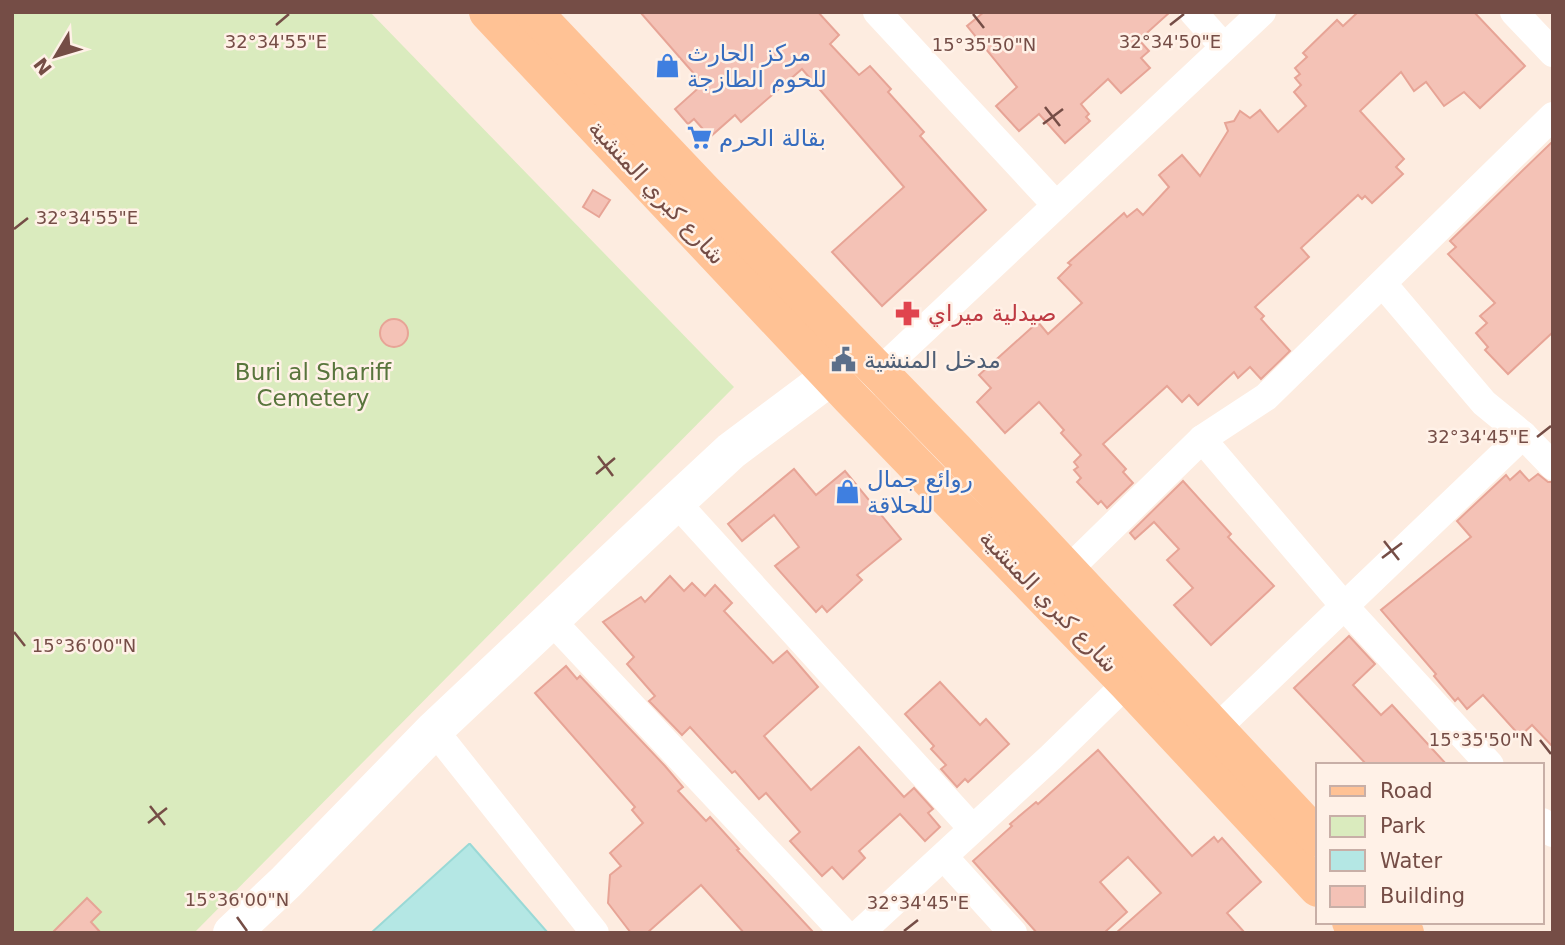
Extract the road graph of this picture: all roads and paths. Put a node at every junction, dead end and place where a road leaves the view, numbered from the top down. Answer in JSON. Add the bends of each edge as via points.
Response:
{"nodes":[{"id":1,"x":488,"y":12,"type":"edge"},
{"id":2,"x":533,"y":12,"type":"edge"},
{"id":3,"x":877,"y":12,"type":"edge"},
{"id":4,"x":1193,"y":12,"type":"edge"},
{"id":5,"x":1262,"y":12,"type":"edge"},
{"id":6,"x":1514,"y":12,"type":"edge"},
{"id":7,"x":1224,"y":47,"type":"junction"},
{"id":8,"x":1553,"y":53,"type":"edge"},
{"id":9,"x":1553,"y":116,"type":"edge"},
{"id":10,"x":1056,"y":205,"type":"junction"},
{"id":11,"x":1383,"y":284,"type":"junction"},
{"id":12,"x":856,"y":375,"type":"junction"},
{"id":13,"x":1523,"y":435,"type":"junction"},
{"id":14,"x":1202,"y":439,"type":"junction"},
{"id":15,"x":1553,"y":466,"type":"edge"},
{"id":16,"x":676,"y":502,"type":"junction"},
{"id":17,"x":1068,"y":570,"type":"junction"},
{"id":18,"x":1345,"y":607,"type":"junction"},
{"id":19,"x":552,"y":621,"type":"junction"},
{"id":20,"x":1127,"y":683,"type":"junction"},
{"id":21,"x":1217,"y":728,"type":"junction"},
{"id":22,"x":435,"y":730,"type":"junction"},
{"id":23,"x":1488,"y":763,"type":"edge"},
{"id":24,"x":972,"y":828,"type":"junction"},
{"id":25,"x":1316,"y":836,"type":"edge"},
{"id":26,"x":944,"y":857,"type":"junction"},
{"id":27,"x":1316,"y":886,"type":"edge"},
{"id":28,"x":232,"y":933,"type":"edge"},
{"id":29,"x":595,"y":933,"type":"edge"},
{"id":30,"x":844,"y":933,"type":"edge"},
{"id":31,"x":860,"y":933,"type":"edge"},
{"id":32,"x":1013,"y":933,"type":"edge"}],
"edges":[{"from":1,"to":12,"type":"main road","name":"شارع كبري المنشية"},
{"from":2,"to":12,"type":"main road","name":"شارع كبري المنشية","via":[[703,191]]},
{"from":3,"to":10,"type":"street"},
{"from":4,"to":7,"type":"street"},
{"from":5,"to":7,"type":"street"},
{"from":6,"to":8,"type":"street"},
{"from":7,"to":10,"type":"street"},
{"from":9,"to":11,"type":"street"},
{"from":10,"to":12,"type":"street"},
{"from":11,"to":13,"type":"street","via":[[1485,403]]},
{"from":11,"to":14,"type":"street","via":[[1266,397]]},
{"from":12,"to":16,"type":"main road","via":[[731,451]]},
{"from":12,"to":17,"type":"main road","name":"شارع كبري المنشية"},
{"from":12,"to":20,"type":"main road","name":"شارع كبري المنشية"},
{"from":13,"to":15,"type":"street"},
{"from":13,"to":18,"type":"street"},
{"from":14,"to":17,"type":"street"},
{"from":14,"to":18,"type":"street"},
{"from":16,"to":19,"type":"main road"},
{"from":16,"to":24,"type":"street"},
{"from":17,"to":21,"type":"main road","name":"شارع كبري المنشية"},
{"from":18,"to":21,"type":"street"},
{"from":18,"to":23,"type":"street"},
{"from":19,"to":22,"type":"main road"},
{"from":19,"to":30,"type":"street"},
{"from":20,"to":24,"type":"street"},
{"from":20,"to":27,"type":"main road","name":"شارع كبري المنشية"},
{"from":21,"to":25,"type":"main road","name":"شارع كبري المنشية"},
{"from":22,"to":28,"type":"main road"},
{"from":22,"to":29,"type":"street"},
{"from":24,"to":26,"type":"street"},
{"from":26,"to":31,"type":"street"},
{"from":26,"to":32,"type":"street"}]}
